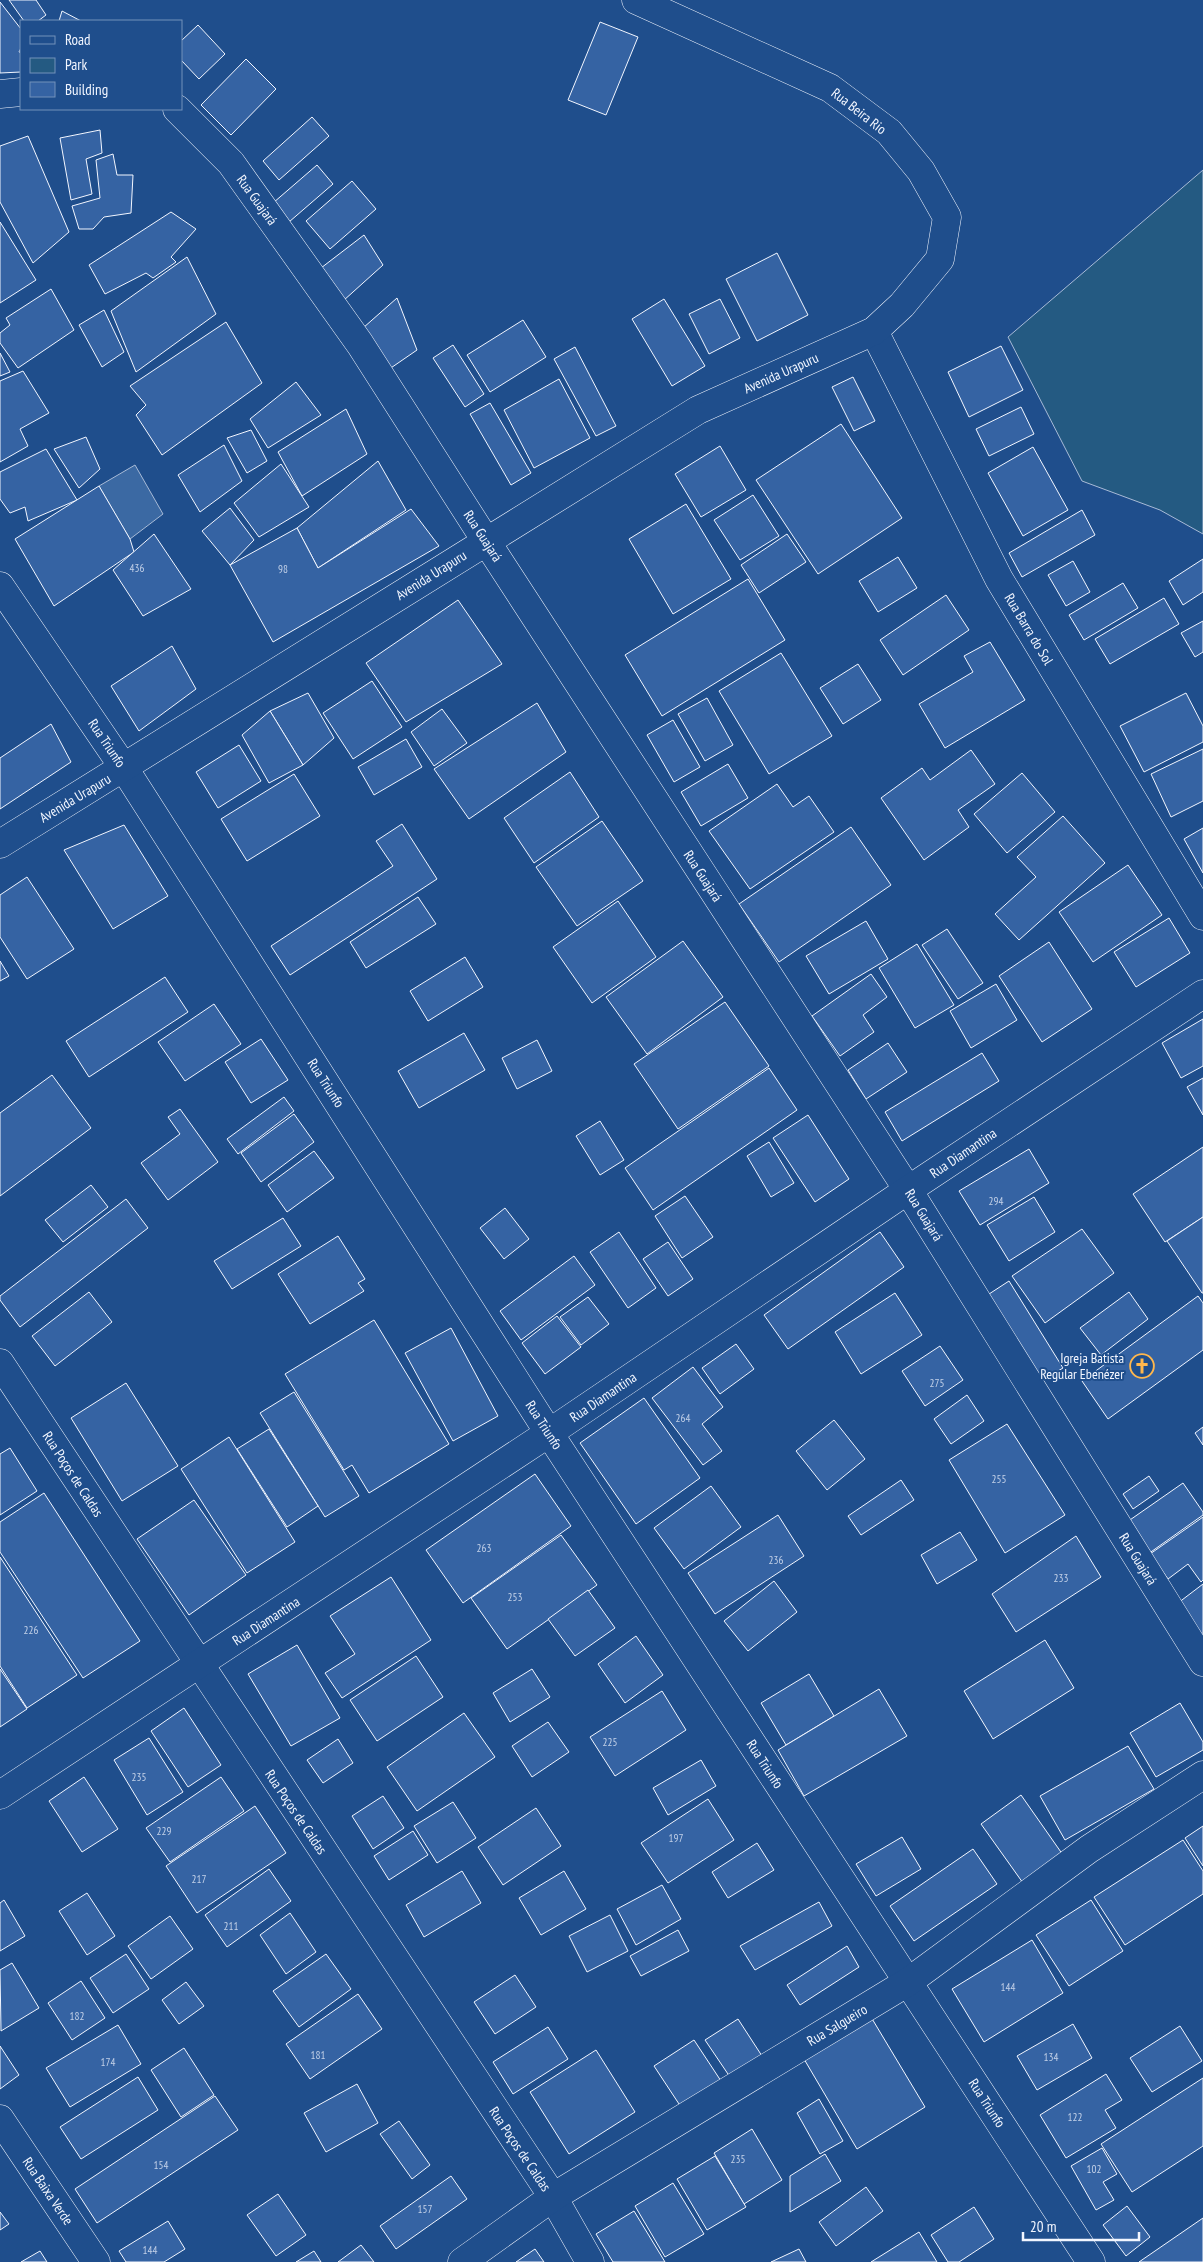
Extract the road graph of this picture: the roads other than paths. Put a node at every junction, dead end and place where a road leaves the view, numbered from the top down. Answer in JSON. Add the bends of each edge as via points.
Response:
{"nodes":[{"id":1,"x":636,"y":0,"type":"edge"},
{"id":2,"x":20,"y":92,"type":"edge"},
{"id":3,"x":0,"y":94,"type":"edge"},
{"id":4,"x":178,"y":110,"type":"edge"},
{"id":5,"x":874,"y":331,"type":"junction"},
{"id":6,"x":486,"y":541,"type":"junction"},
{"id":7,"x":0,"y":586,"type":"edge"},
{"id":8,"x":124,"y":768,"type":"junction"},
{"id":9,"x":0,"y":844,"type":"edge"},
{"id":10,"x":1203,"y":916,"type":"edge"},
{"id":11,"x":1203,"y":994,"type":"edge"},
{"id":12,"x":908,"y":1190,"type":"junction"},
{"id":13,"x":0,"y":1363,"type":"edge"},
{"id":14,"x":550,"y":1433,"type":"junction"},
{"id":15,"x":1203,"y":1662,"type":"edge"},
{"id":16,"x":199,"y":1665,"type":"junction"},
{"id":17,"x":1203,"y":1775,"type":"edge"},
{"id":18,"x":0,"y":1796,"type":"edge"},
{"id":19,"x":908,"y":1982,"type":"junction"},
{"id":20,"x":0,"y":2120,"type":"edge"},
{"id":21,"x":552,"y":2197,"type":"junction"},
{"id":22,"x":96,"y":2262,"type":"edge"},
{"id":23,"x":462,"y":2262,"type":"edge"},
{"id":24,"x":590,"y":2262,"type":"edge"},
{"id":25,"x":1090,"y":2262,"type":"edge"}],
"edges":[{"from":1,"to":5,"type":"street","name":"Rua Beira Rio","via":[[830,88],[889,132],[921,171],[948,217],[940,259],[902,305]]},
{"from":2,"to":3,"type":"street"},
{"from":4,"to":6,"type":"street","name":"Rua Guajará","via":[[231,163],[360,344]]},
{"from":5,"to":6,"type":"street","name":"Avenida Urapuru","via":[[698,410]]},
{"from":5,"to":10,"type":"street","name":"Rua Barra do Sol","via":[[999,579]]},
{"from":6,"to":8,"type":"street","name":"Avenida Urapuru"},
{"from":6,"to":12,"type":"street","name":"Rua Guajará"},
{"from":7,"to":8,"type":"street","name":"Rua Triunfo"},
{"from":8,"to":9,"type":"street","name":"Avenida Urapuru"},
{"from":8,"to":14,"type":"street","name":"Rua Triunfo"},
{"from":11,"to":12,"type":"street","name":"Rua Diamantina"},
{"from":12,"to":14,"type":"street","name":"Rua Diamantina"},
{"from":12,"to":15,"type":"street","name":"Rua Guajará"},
{"from":13,"to":16,"type":"street","name":"Rua Poços de Caldas"},
{"from":14,"to":16,"type":"street","name":"Rua Diamantina"},
{"from":14,"to":19,"type":"street","name":"Rua Triunfo"},
{"from":16,"to":18,"type":"street","name":"Rua Diamantina"},
{"from":16,"to":21,"type":"street","name":"Rua Poços de Caldas"},
{"from":17,"to":19,"type":"street","name":"Rua Salgueiro","via":[[1089,1849]]},
{"from":19,"to":21,"type":"street","name":"Rua Salgueiro"},
{"from":19,"to":25,"type":"street","name":"Rua Triunfo"},
{"from":20,"to":22,"type":"street","name":"Rua Baixa Verde"},
{"from":21,"to":23,"type":"street","name":"Rua Salgueiro"},
{"from":21,"to":24,"type":"street","name":"Rua Poços de Caldas"}]}
